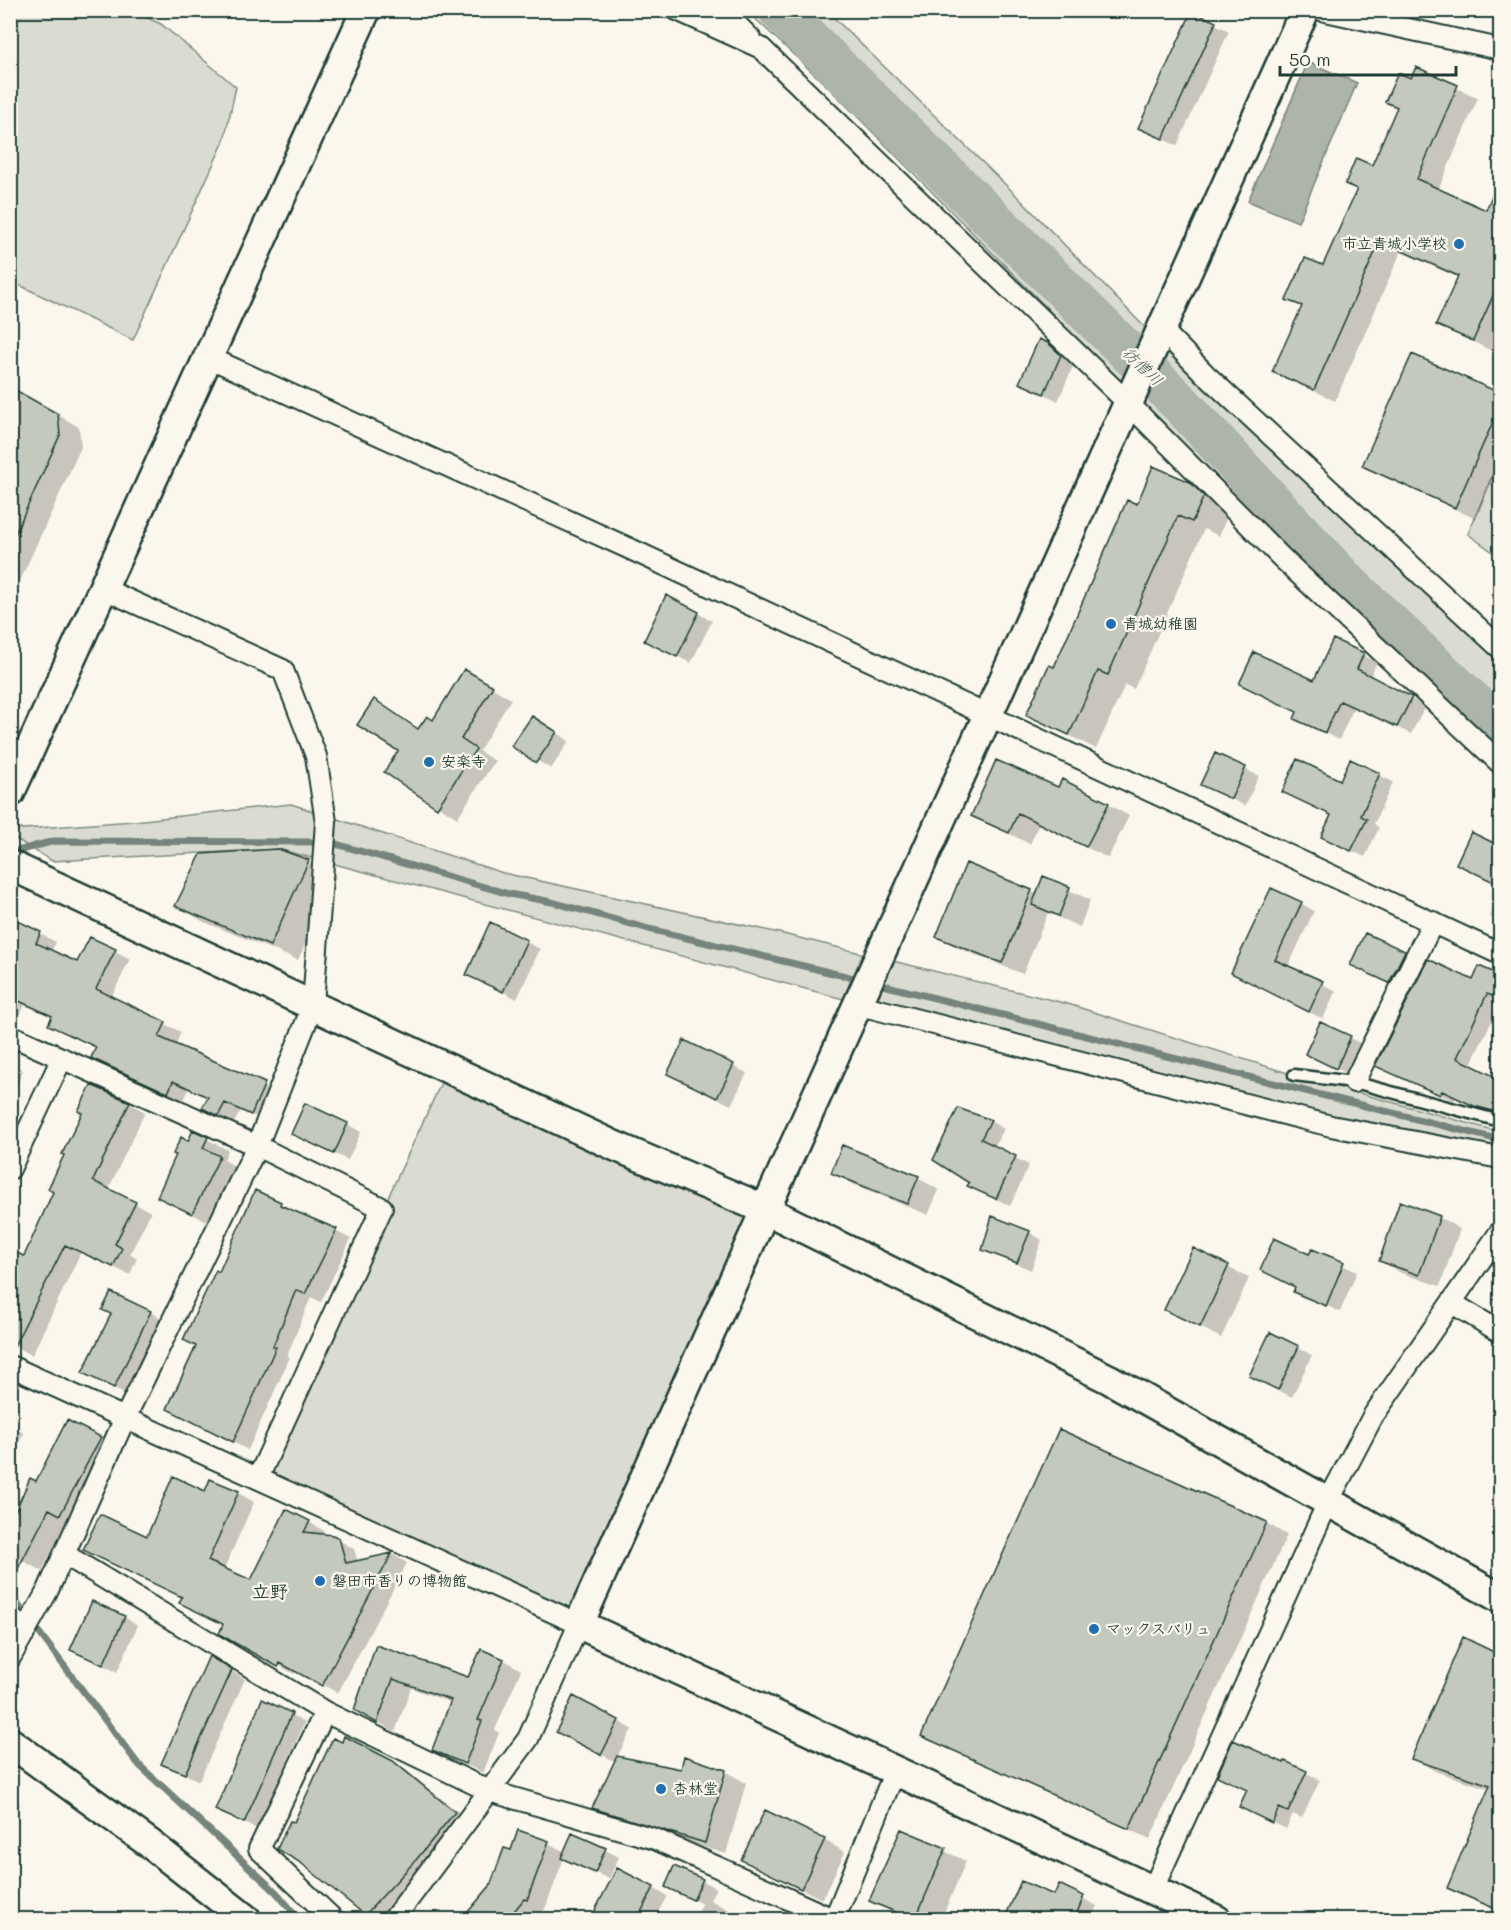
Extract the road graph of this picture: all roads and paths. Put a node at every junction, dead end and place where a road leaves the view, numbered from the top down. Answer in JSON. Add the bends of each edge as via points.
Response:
{"nodes":[{"id":1,"x":366,"y":10,"type":"edge"},
{"id":2,"x":677,"y":10,"type":"edge"},
{"id":3,"x":722,"y":10,"type":"edge"},
{"id":4,"x":1305,"y":10,"type":"edge"},
{"id":5,"x":1321,"y":10,"type":"edge"},
{"id":6,"x":761,"y":48,"type":"junction"},
{"id":7,"x":1500,"y":49,"type":"edge"},
{"id":8,"x":1161,"y":329,"type":"junction"},
{"id":9,"x":208,"y":357,"type":"junction"},
{"id":10,"x":1127,"y":402,"type":"junction"},
{"id":11,"x":102,"y":588,"type":"junction"},
{"id":12,"x":1500,"y":648,"type":"edge"},
{"id":13,"x":986,"y":715,"type":"junction"},
{"id":14,"x":1500,"y":763,"type":"edge"},
{"id":15,"x":10,"y":794,"type":"edge"},
{"id":16,"x":10,"y":865,"type":"edge"},
{"id":17,"x":1433,"y":922,"type":"junction"},
{"id":18,"x":1500,"y":954,"type":"edge"},
{"id":19,"x":856,"y":1004,"type":"junction"},
{"id":20,"x":313,"y":1005,"type":"junction"},
{"id":21,"x":10,"y":1035,"type":"edge"},
{"id":22,"x":62,"y":1058,"type":"junction"},
{"id":23,"x":1294,"y":1075,"type":"dead end"},
{"id":24,"x":1354,"y":1082,"type":"junction"},
{"id":25,"x":1500,"y":1121,"type":"edge"},
{"id":26,"x":257,"y":1146,"type":"junction"},
{"id":27,"x":1500,"y":1158,"type":"edge"},
{"id":28,"x":10,"y":1169,"type":"edge"},
{"id":29,"x":764,"y":1209,"type":"junction"},
{"id":30,"x":1500,"y":1232,"type":"edge"},
{"id":31,"x":1452,"y":1303,"type":"junction"},
{"id":32,"x":1500,"y":1332,"type":"edge"},
{"id":33,"x":10,"y":1366,"type":"edge"},
{"id":34,"x":125,"y":1418,"type":"junction"},
{"id":35,"x":258,"y":1478,"type":"junction"},
{"id":36,"x":1328,"y":1502,"type":"junction"},
{"id":37,"x":64,"y":1554,"type":"junction"},
{"id":38,"x":1500,"y":1598,"type":"edge"},
{"id":39,"x":10,"y":1615,"type":"edge"},
{"id":40,"x":579,"y":1624,"type":"junction"},
{"id":41,"x":24,"y":1634,"type":"junction"},
{"id":42,"x":10,"y":1658,"type":"edge"},
{"id":43,"x":325,"y":1712,"type":"junction"},
{"id":44,"x":10,"y":1742,"type":"edge"},
{"id":45,"x":895,"y":1771,"type":"junction"},
{"id":46,"x":489,"y":1791,"type":"junction"},
{"id":47,"x":1152,"y":1891,"type":"junction"},
{"id":48,"x":835,"y":1919,"type":"edge"},
{"id":49,"x":247,"y":1920,"type":"edge"},
{"id":50,"x":334,"y":1920,"type":"edge"},
{"id":51,"x":393,"y":1920,"type":"edge"},
{"id":52,"x":1217,"y":1920,"type":"edge"}],
"edges":[{"from":1,"to":9,"type":"street"},
{"from":2,"to":6,"type":"street"},
{"from":3,"to":6,"type":"street"},
{"from":4,"to":8,"type":"street"},
{"from":5,"to":7,"type":"street"},
{"from":6,"to":10,"type":"street"},
{"from":8,"to":10,"type":"street"},
{"from":8,"to":12,"type":"street"},
{"from":9,"to":11,"type":"street"},
{"from":9,"to":13,"type":"street"},
{"from":10,"to":13,"type":"street"},
{"from":10,"to":14,"type":"street","via":[[1282,558]]},
{"from":11,"to":15,"type":"street"},
{"from":11,"to":20,"type":"street","via":[[283,670],[316,756],[326,822]]},
{"from":13,"to":17,"type":"street"},
{"from":13,"to":19,"type":"street"},
{"from":16,"to":20,"type":"street"},
{"from":17,"to":18,"type":"street"},
{"from":17,"to":24,"type":"street"},
{"from":19,"to":27,"type":"street","via":[[1331,1126]]},
{"from":19,"to":29,"type":"street"},
{"from":20,"to":26,"type":"street"},
{"from":20,"to":29,"type":"street","via":[[615,1146]]},
{"from":21,"to":22,"type":"street"},
{"from":22,"to":26,"type":"street"},
{"from":22,"to":28,"type":"street"},
{"from":23,"to":24,"type":"lane"},
{"from":24,"to":25,"type":"lane"},
{"from":26,"to":34,"type":"street"},
{"from":26,"to":35,"type":"street","via":[[382,1208]]},
{"from":29,"to":36,"type":"street","via":[[1109,1379]]},
{"from":29,"to":40,"type":"street"},
{"from":30,"to":31,"type":"street"},
{"from":31,"to":32,"type":"street"},
{"from":31,"to":36,"type":"street","via":[[1373,1416]]},
{"from":33,"to":34,"type":"street"},
{"from":34,"to":35,"type":"street"},
{"from":34,"to":37,"type":"street"},
{"from":35,"to":40,"type":"street"},
{"from":36,"to":38,"type":"street"},
{"from":36,"to":47,"type":"street"},
{"from":37,"to":41,"type":"street"},
{"from":37,"to":43,"type":"street"},
{"from":39,"to":41,"type":"street"},
{"from":40,"to":45,"type":"street"},
{"from":40,"to":46,"type":"street","via":[[528,1738]]},
{"from":41,"to":42,"type":"street"},
{"from":43,"to":46,"type":"street"},
{"from":43,"to":50,"type":"street","via":[[259,1849]]},
{"from":44,"to":49,"type":"street"},
{"from":45,"to":47,"type":"street"},
{"from":45,"to":48,"type":"street"},
{"from":46,"to":48,"type":"street","via":[[655,1839]]},
{"from":46,"to":51,"type":"street"},
{"from":47,"to":52,"type":"street"}]}
